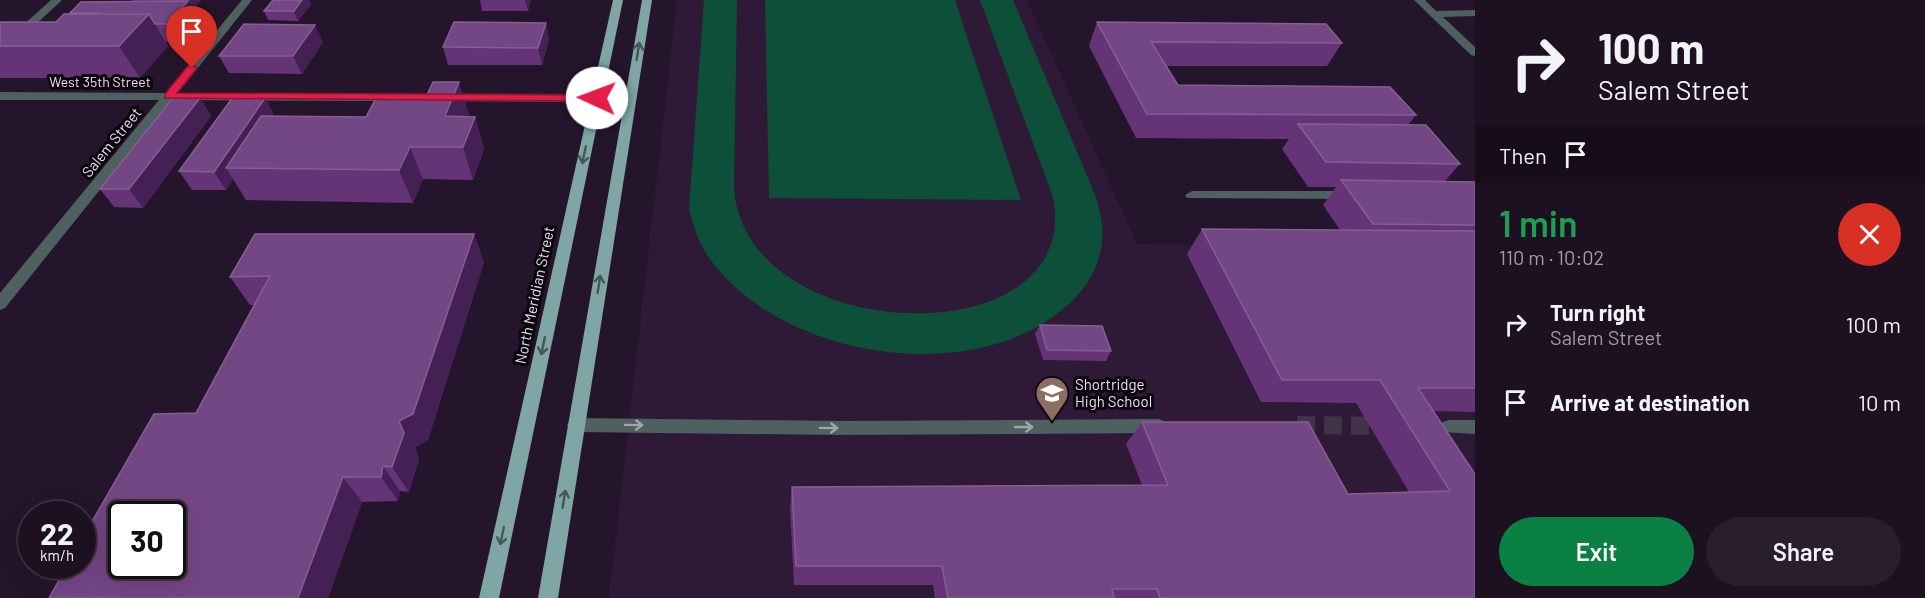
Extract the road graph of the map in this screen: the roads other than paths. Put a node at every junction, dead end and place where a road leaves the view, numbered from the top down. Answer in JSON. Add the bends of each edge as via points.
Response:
{"nodes":[{"id":1,"x":57,"y":0,"type":"edge"},
{"id":2,"x":247,"y":0,"type":"edge"},
{"id":3,"x":618,"y":0,"type":"edge"},
{"id":4,"x":647,"y":0,"type":"edge"},
{"id":5,"x":1419,"y":0,"type":"edge"},
{"id":6,"x":1475,"y":13,"type":"edge"},
{"id":7,"x":1433,"y":14,"type":"junction"},
{"id":8,"x":0,"y":51,"type":"edge"},
{"id":9,"x":1475,"y":53,"type":"edge"},
{"id":10,"x":0,"y":96,"type":"edge"},
{"id":11,"x":169,"y":96,"type":"junction"},
{"id":12,"x":597,"y":98,"type":"junction"},
{"id":13,"x":1192,"y":195,"type":"dead end"},
{"id":14,"x":1364,"y":195,"type":"edge"},
{"id":15,"x":0,"y":304,"type":"edge"},
{"id":16,"x":576,"y":425,"type":"junction"},
{"id":17,"x":1181,"y":426,"type":"edge"},
{"id":18,"x":1449,"y":427,"type":"dead end"},
{"id":19,"x":1475,"y":427,"type":"edge"},
{"id":20,"x":489,"y":598,"type":"edge"},
{"id":21,"x":548,"y":598,"type":"edge"}],
"edges":[{"from":1,"to":8,"type":"street"},
{"from":2,"to":11,"type":"street","name":"Salem Street"},
{"from":3,"to":12,"type":"main road","name":"North Meridian Street"},
{"from":16,"to":4,"type":"main road","one_way":true},
{"from":5,"to":7,"type":"street"},
{"from":6,"to":7,"type":"street"},
{"from":7,"to":9,"type":"street"},
{"from":10,"to":11,"type":"street","name":"West 35th Street"},
{"from":11,"to":12,"type":"street","name":"West 35th Street"},
{"from":11,"to":15,"type":"street","name":"Salem Street"},
{"from":12,"to":20,"type":"main road","name":"North Meridian Street","one_way":true},
{"from":13,"to":14,"type":"street"},
{"from":16,"to":17,"type":"street","one_way":true},
{"from":21,"to":16,"type":"main road","one_way":true},
{"from":18,"to":19,"type":"street"}]}
